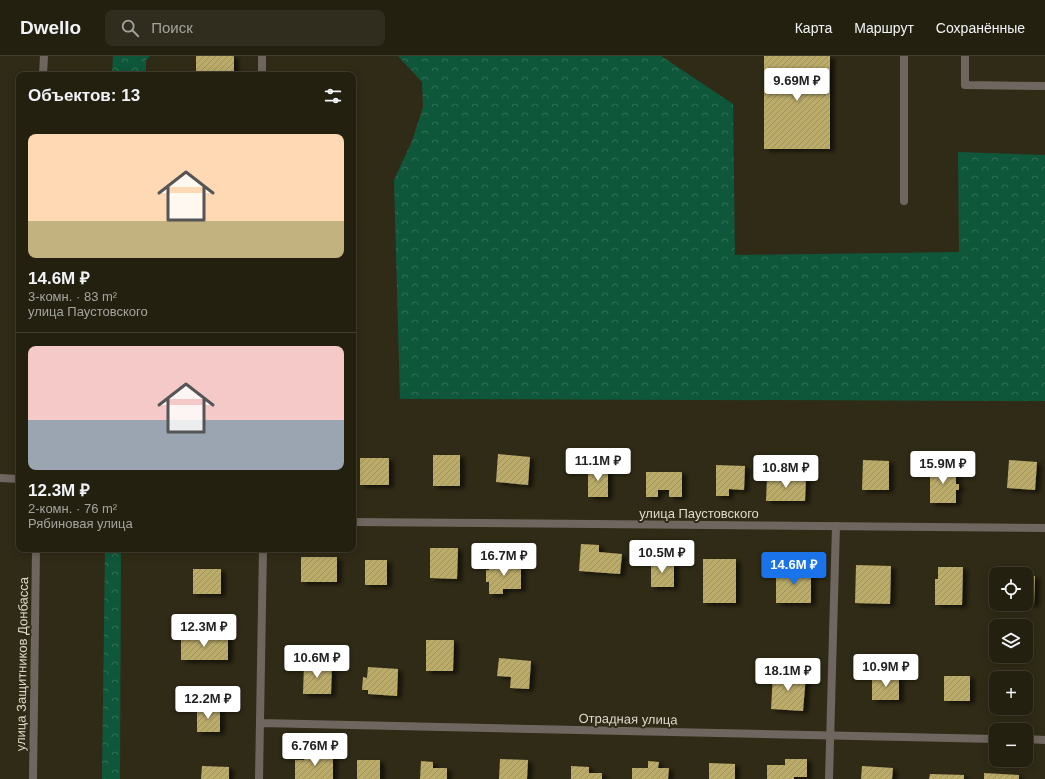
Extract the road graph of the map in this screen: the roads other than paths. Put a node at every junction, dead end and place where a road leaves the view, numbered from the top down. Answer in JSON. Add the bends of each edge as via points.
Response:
{"nodes":[{"id":1,"x":44,"y":56,"type":"edge"},
{"id":2,"x":262,"y":56,"type":"edge"},
{"id":3,"x":904,"y":56,"type":"edge"},
{"id":4,"x":965,"y":56,"type":"edge"},
{"id":5,"x":43,"y":72,"type":"edge"},
{"id":6,"x":262,"y":72,"type":"edge"},
{"id":7,"x":1045,"y":86,"type":"edge"},
{"id":8,"x":904,"y":201,"type":"dead end"},
{"id":9,"x":0,"y":478,"type":"edge"},
{"id":10,"x":16,"y":479,"type":"edge"},
{"id":11,"x":356,"y":522,"type":"edge"},
{"id":12,"x":836,"y":526,"type":"junction"},
{"id":13,"x":1045,"y":528,"type":"edge"},
{"id":14,"x":36,"y":552,"type":"edge"},
{"id":15,"x":263,"y":552,"type":"edge"},
{"id":16,"x":260,"y":723,"type":"junction"},
{"id":17,"x":830,"y":735,"type":"junction"},
{"id":18,"x":989,"y":739,"type":"edge"},
{"id":19,"x":1033,"y":739,"type":"edge"},
{"id":20,"x":1045,"y":740,"type":"edge"},
{"id":21,"x":33,"y":779,"type":"edge"},
{"id":22,"x":259,"y":779,"type":"edge"},
{"id":23,"x":829,"y":779,"type":"edge"}],
"edges":[{"from":1,"to":5,"type":"street"},
{"from":2,"to":6,"type":"street"},
{"from":3,"to":8,"type":"street"},
{"from":4,"to":7,"type":"street","via":[[965,85]]},
{"from":9,"to":10,"type":"street"},
{"from":11,"to":12,"type":"street","name":"улица Паустовского"},
{"from":12,"to":13,"type":"street","name":"улица Паустовского"},
{"from":12,"to":17,"type":"street"},
{"from":14,"to":21,"type":"street","name":"улица Защитников Донбасса"},
{"from":15,"to":16,"type":"street"},
{"from":16,"to":17,"type":"street","name":"Отрадная улица"},
{"from":16,"to":22,"type":"street"},
{"from":17,"to":18,"type":"street","name":"Отрадная улица"},
{"from":17,"to":23,"type":"street"},
{"from":19,"to":20,"type":"street"}]}
